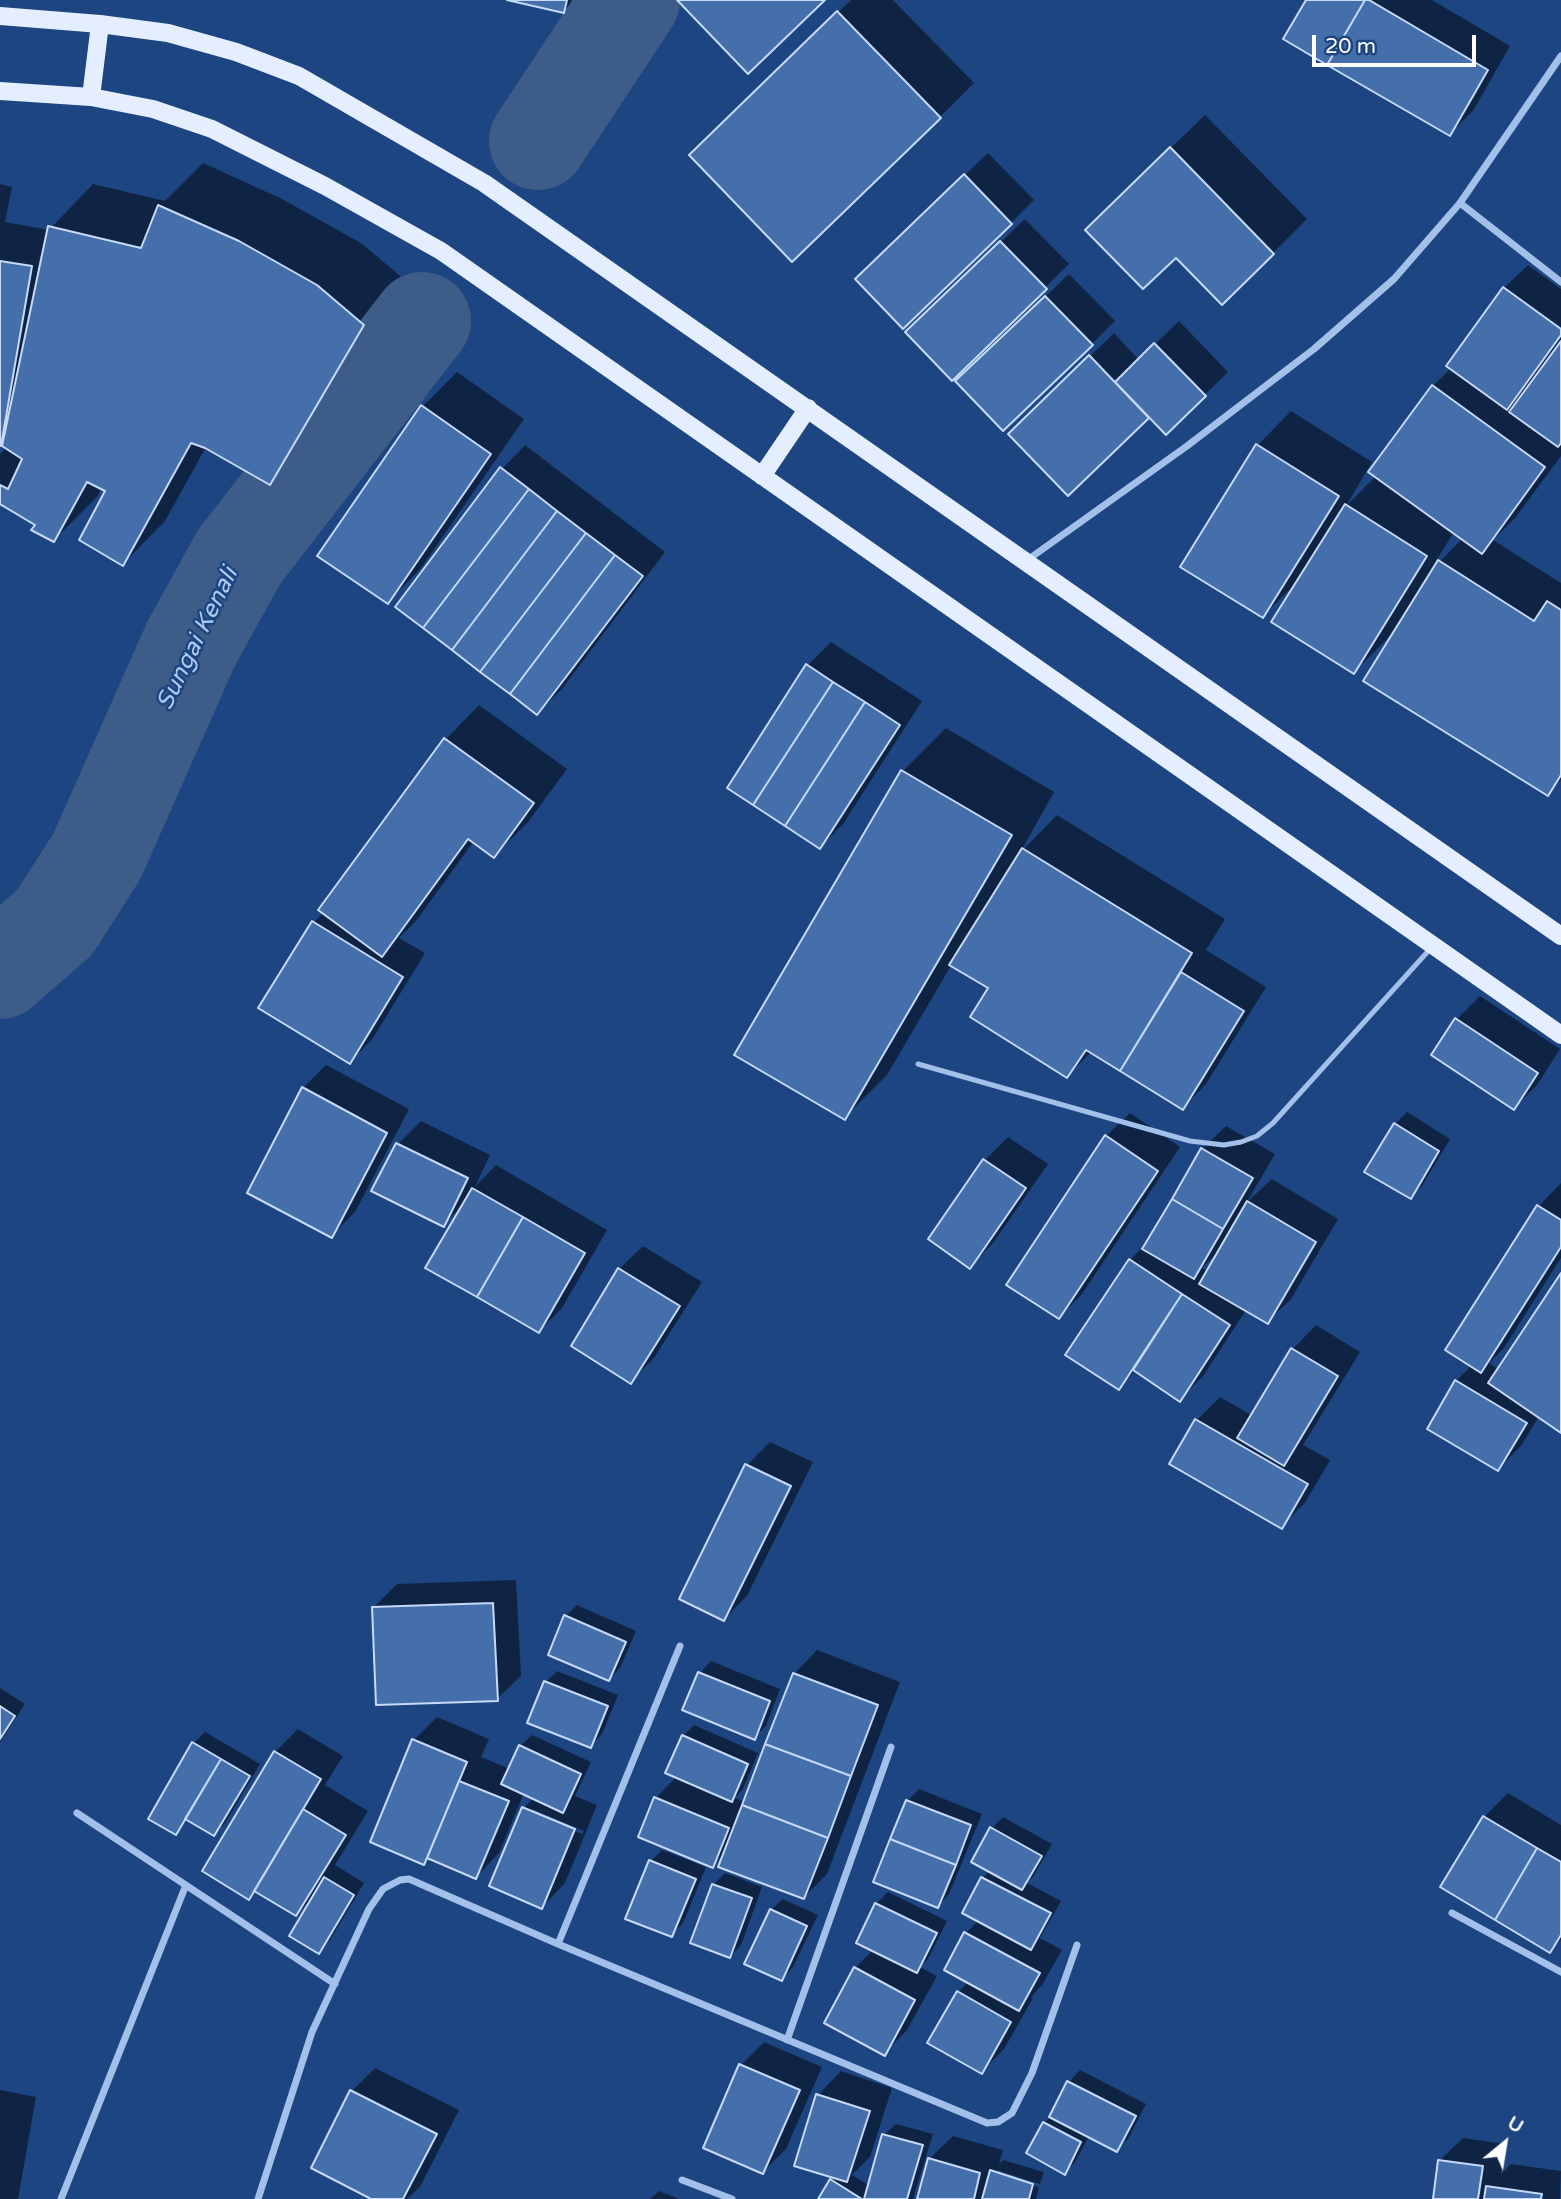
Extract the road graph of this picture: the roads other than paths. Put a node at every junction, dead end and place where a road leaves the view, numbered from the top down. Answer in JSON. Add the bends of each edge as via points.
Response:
{"nodes":[{"id":1,"x":0,"y":16,"type":"edge"},
{"id":2,"x":100,"y":24,"type":"junction"},
{"id":3,"x":1561,"y":56,"type":"edge"},
{"id":4,"x":0,"y":91,"type":"edge"},
{"id":5,"x":91,"y":97,"type":"junction"},
{"id":6,"x":1460,"y":203,"type":"junction"},
{"id":7,"x":1561,"y":282,"type":"edge"},
{"id":8,"x":808,"y":408,"type":"junction"},
{"id":9,"x":762,"y":476,"type":"junction"},
{"id":10,"x":1025,"y":561,"type":"junction"},
{"id":11,"x":1561,"y":936,"type":"edge"},
{"id":12,"x":1433,"y":945,"type":"junction"},
{"id":13,"x":1561,"y":1035,"type":"edge"},
{"id":14,"x":918,"y":1064,"type":"dead end"},
{"id":15,"x":680,"y":1646,"type":"dead end"},
{"id":16,"x":891,"y":1747,"type":"dead end"},
{"id":17,"x":77,"y":1813,"type":"dead end"},
{"id":18,"x":186,"y":1885,"type":"junction"},
{"id":19,"x":1452,"y":1913,"type":"dead end"},
{"id":20,"x":558,"y":1944,"type":"junction"},
{"id":21,"x":1077,"y":1945,"type":"dead end"},
{"id":22,"x":1561,"y":1972,"type":"edge"},
{"id":23,"x":335,"y":1983,"type":"junction"},
{"id":24,"x":787,"y":2039,"type":"junction"},
{"id":25,"x":682,"y":2180,"type":"dead end"},
{"id":26,"x":61,"y":2199,"type":"edge"},
{"id":27,"x":258,"y":2199,"type":"edge"},
{"id":28,"x":732,"y":2199,"type":"edge"}],
"edges":[{"from":1,"to":2,"type":"main road"},
{"from":2,"to":5,"type":"main road"},
{"from":2,"to":8,"type":"main road","via":[[168,33],[299,76],[484,183]]},
{"from":3,"to":6,"type":"street"},
{"from":4,"to":5,"type":"main road"},
{"from":5,"to":9,"type":"main road","via":[[153,109],[212,130],[441,251]]},
{"from":6,"to":7,"type":"street"},
{"from":6,"to":10,"type":"street","via":[[1394,279],[1314,349]]},
{"from":8,"to":9,"type":"main road"},
{"from":8,"to":10,"type":"main road"},
{"from":9,"to":12,"type":"main road"},
{"from":10,"to":11,"type":"main road"},
{"from":12,"to":13,"type":"main road"},
{"from":12,"to":14,"type":"lane","via":[[1273,1123],[1241,1142],[1190,1141]]},
{"from":15,"to":20,"type":"street"},
{"from":16,"to":24,"type":"street"},
{"from":17,"to":18,"type":"street"},
{"from":18,"to":23,"type":"street"},
{"from":18,"to":26,"type":"street"},
{"from":19,"to":22,"type":"street"},
{"from":20,"to":23,"type":"street","via":[[409,1879],[400,1880],[376,1896]]},
{"from":20,"to":24,"type":"street"},
{"from":21,"to":24,"type":"street","via":[[1032,2073],[1012,2113],[998,2122],[974,2119]]},
{"from":23,"to":27,"type":"street","via":[[312,2032]]},
{"from":25,"to":28,"type":"street"}]}
